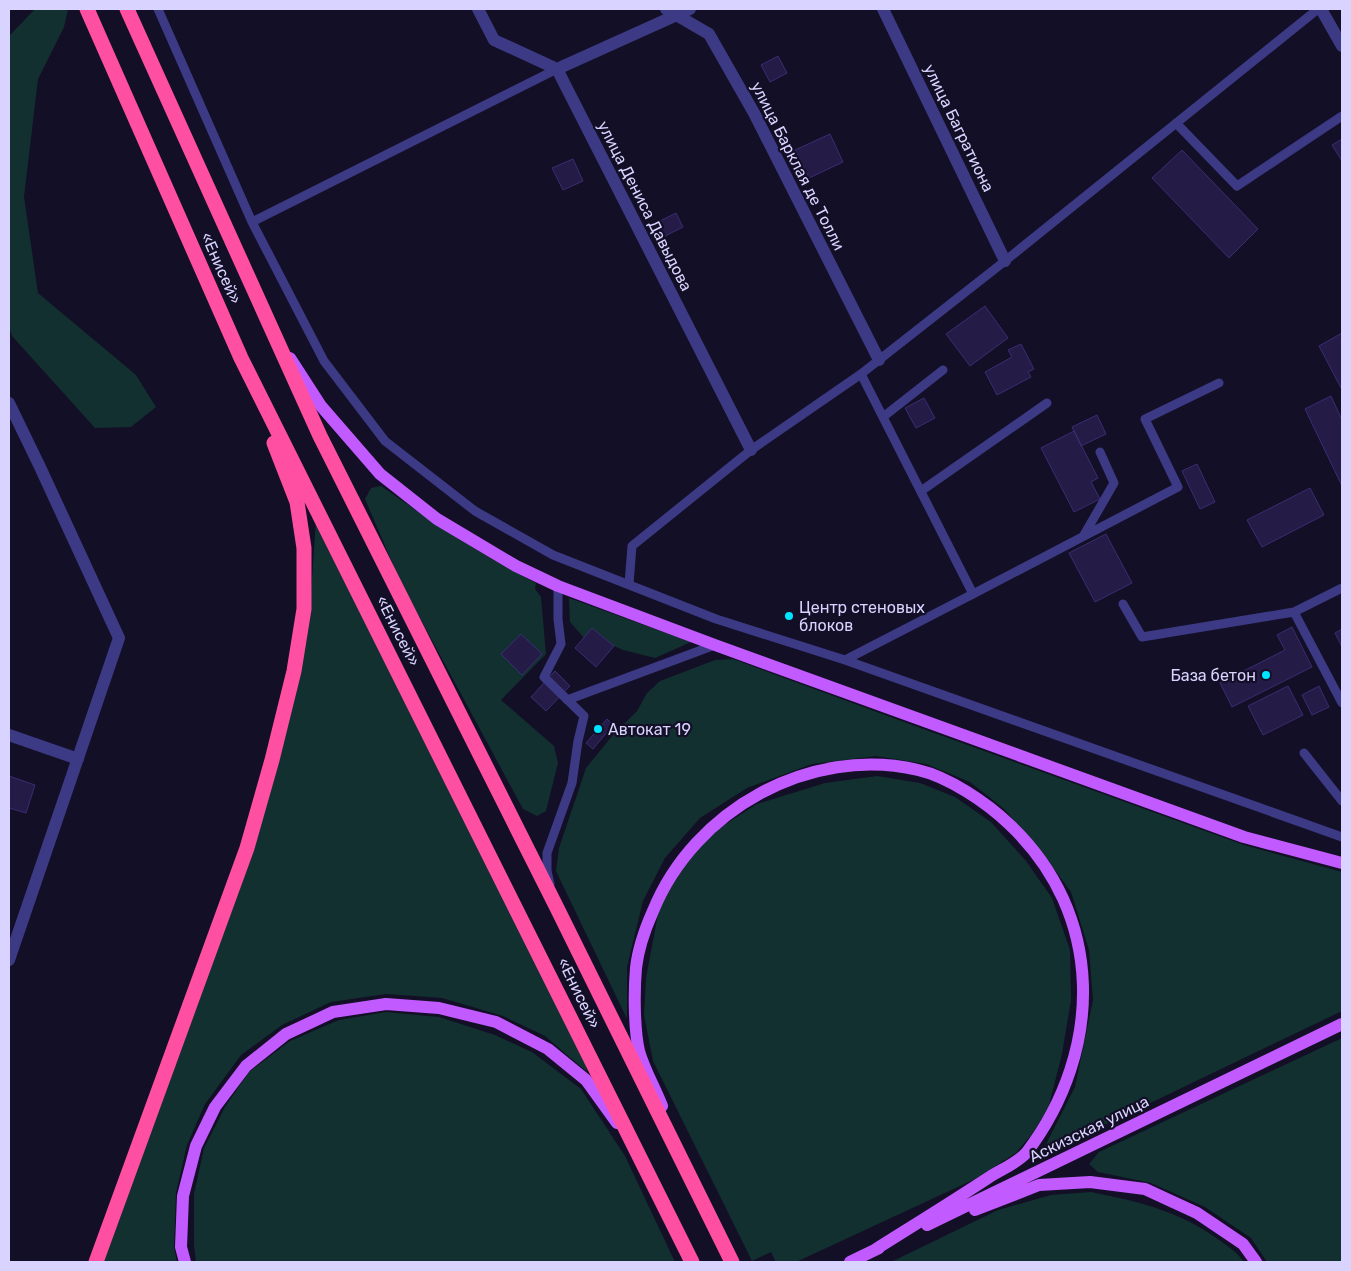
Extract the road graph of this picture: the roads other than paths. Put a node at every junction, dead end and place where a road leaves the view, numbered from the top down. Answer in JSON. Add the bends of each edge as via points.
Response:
{"nodes":[{"id":1,"x":86,"y":9,"type":"edge"},
{"id":2,"x":127,"y":9,"type":"edge"},
{"id":3,"x":158,"y":9,"type":"edge"},
{"id":4,"x":478,"y":9,"type":"edge"},
{"id":5,"x":690,"y":9,"type":"edge"},
{"id":6,"x":883,"y":9,"type":"edge"},
{"id":7,"x":1320,"y":9,"type":"edge"},
{"id":8,"x":671,"y":12,"type":"edge"},
{"id":9,"x":1342,"y":46,"type":"edge"},
{"id":10,"x":556,"y":69,"type":"junction"},
{"id":11,"x":1342,"y":116,"type":"edge"},
{"id":12,"x":1176,"y":122,"type":"junction"},
{"id":13,"x":252,"y":222,"type":"junction"},
{"id":14,"x":1005,"y":261,"type":"junction"},
{"id":15,"x":269,"y":324,"type":"junction"},
{"id":16,"x":241,"y":358,"type":"junction"},
{"id":17,"x":878,"y":360,"type":"junction"},
{"id":18,"x":943,"y":370,"type":"dead end"},
{"id":19,"x":861,"y":374,"type":"junction"},
{"id":20,"x":1219,"y":382,"type":"dead end"},
{"id":21,"x":9,"y":403,"type":"edge"},
{"id":22,"x":1047,"y":403,"type":"dead end"},
{"id":23,"x":883,"y":416,"type":"junction"},
{"id":24,"x":751,"y":450,"type":"junction"},
{"id":25,"x":1100,"y":452,"type":"dead end"},
{"id":26,"x":920,"y":491,"type":"junction"},
{"id":27,"x":1084,"y":535,"type":"junction"},
{"id":28,"x":629,"y":584,"type":"junction"},
{"id":29,"x":558,"y":586,"type":"junction"},
{"id":30,"x":1342,"y":588,"type":"edge"},
{"id":31,"x":973,"y":594,"type":"junction"},
{"id":32,"x":1123,"y":604,"type":"dead end"},
{"id":33,"x":1294,"y":612,"type":"junction"},
{"id":34,"x":715,"y":645,"type":"junction"},
{"id":35,"x":845,"y":660,"type":"junction"},
{"id":36,"x":567,"y":700,"type":"junction"},
{"id":37,"x":1342,"y":703,"type":"edge"},
{"id":38,"x":9,"y":735,"type":"edge"},
{"id":39,"x":1304,"y":753,"type":"dead end"},
{"id":40,"x":78,"y":759,"type":"junction"},
{"id":41,"x":1342,"y":801,"type":"edge"},
{"id":42,"x":1342,"y":828,"type":"edge"},
{"id":43,"x":1332,"y":834,"type":"junction"},
{"id":44,"x":1342,"y":837,"type":"edge"},
{"id":45,"x":1342,"y":863,"type":"edge"},
{"id":46,"x":557,"y":908,"type":"junction"},
{"id":47,"x":9,"y":960,"type":"edge"},
{"id":48,"x":1342,"y":1024,"type":"edge"},
{"id":49,"x":637,"y":1150,"type":"junction"},
{"id":50,"x":696,"y":1189,"type":"junction"},
{"id":51,"x":873,"y":1251,"type":"junction"},
{"id":52,"x":96,"y":1262,"type":"edge"},
{"id":53,"x":185,"y":1262,"type":"edge"},
{"id":54,"x":692,"y":1262,"type":"edge"},
{"id":55,"x":732,"y":1262,"type":"edge"},
{"id":56,"x":850,"y":1262,"type":"edge"},
{"id":57,"x":1256,"y":1262,"type":"edge"}],
"edges":[{"from":1,"to":16,"type":"highway","name":"«Енисей»"},
{"from":2,"to":15,"type":"highway","name":"«Енисей»"},
{"from":3,"to":13,"type":"lane"},
{"from":4,"to":10,"type":"street","via":[[494,40]]},
{"from":5,"to":8,"type":"street"},
{"from":6,"to":14,"type":"street","name":"улица Багратиона"},
{"from":7,"to":9,"type":"street"},
{"from":7,"to":12,"type":"lane"},
{"from":8,"to":10,"type":"street"},
{"from":8,"to":17,"type":"street","name":"улица Барклая де Толли","via":[[709,34],[754,113]]},
{"from":10,"to":13,"type":"lane"},
{"from":10,"to":24,"type":"street","name":"улица Дениса Давыдова"},
{"from":11,"to":12,"type":"lane","via":[[1237,186]]},
{"from":12,"to":14,"type":"lane"},
{"from":13,"to":28,"type":"lane","via":[[324,360],[385,441],[475,511],[553,555]]},
{"from":14,"to":17,"type":"lane"},
{"from":15,"to":29,"type":"main road","via":[[321,406],[380,474],[437,519],[516,566]]},
{"from":15,"to":46,"type":"highway","name":"«Енисей»","via":[[320,436]]},
{"from":16,"to":49,"type":"highway","name":"«Енисей»"},
{"from":16,"to":52,"type":"highway","via":[[297,502],[304,548],[304,609],[294,671],[247,848]]},
{"from":17,"to":19,"type":"lane"},
{"from":18,"to":23,"type":"lane"},
{"from":19,"to":23,"type":"lane"},
{"from":19,"to":24,"type":"lane"},
{"from":20,"to":27,"type":"lane","via":[[1145,419],[1178,487]]},
{"from":21,"to":40,"type":"street","via":[[119,638]]},
{"from":22,"to":26,"type":"lane"},
{"from":23,"to":26,"type":"lane"},
{"from":24,"to":28,"type":"lane","via":[[632,546]]},
{"from":25,"to":27,"type":"lane","via":[[1114,483]]},
{"from":26,"to":31,"type":"lane"},
{"from":27,"to":31,"type":"lane"},
{"from":28,"to":35,"type":"lane","via":[[716,618]]},
{"from":29,"to":34,"type":"main road"},
{"from":29,"to":36,"type":"lane","via":[[562,644],[544,677]]},
{"from":30,"to":33,"type":"lane"},
{"from":31,"to":35,"type":"lane"},
{"from":32,"to":33,"type":"lane","via":[[1142,637]]},
{"from":33,"to":37,"type":"lane"},
{"from":34,"to":36,"type":"lane"},
{"from":34,"to":45,"type":"main road","via":[[1244,836]]},
{"from":35,"to":43,"type":"lane"},
{"from":36,"to":46,"type":"lane","via":[[584,716],[572,783],[547,854],[547,871]]},
{"from":38,"to":40,"type":"street"},
{"from":39,"to":41,"type":"lane"},
{"from":40,"to":47,"type":"street"},
{"from":42,"to":43,"type":"lane"},
{"from":43,"to":44,"type":"lane"},
{"from":46,"to":50,"type":"highway","name":"«Енисей»"},
{"from":48,"to":51,"type":"main road","name":"Аскизская улица"},
{"from":49,"to":53,"type":"main road","via":[[586,1080],[548,1050],[496,1022],[439,1008],[386,1004],[333,1012],[286,1034],[246,1066],[215,1107],[196,1146],[183,1196],[182,1247]]},
{"from":49,"to":54,"type":"highway","name":"«Енисей»"},
{"from":50,"to":51,"type":"main road","via":[[639,1051],[635,1015],[636,967],[645,930],[660,894],[680,861],[706,832],[735,807],[769,788],[805,774],[843,767],[881,765],[920,770],[959,786],[994,809],[1024,838],[1050,872],[1068,910],[1080,950],[1084,992],[1081,1034],[1070,1075],[1052,1113],[1025,1155]]},
{"from":50,"to":55,"type":"highway","name":"«Енисей»"},
{"from":51,"to":56,"type":"main road","name":"Аскизская улица"},
{"from":51,"to":57,"type":"main road","via":[[1039,1185],[1090,1182],[1145,1190],[1196,1213],[1243,1244]]}]}
